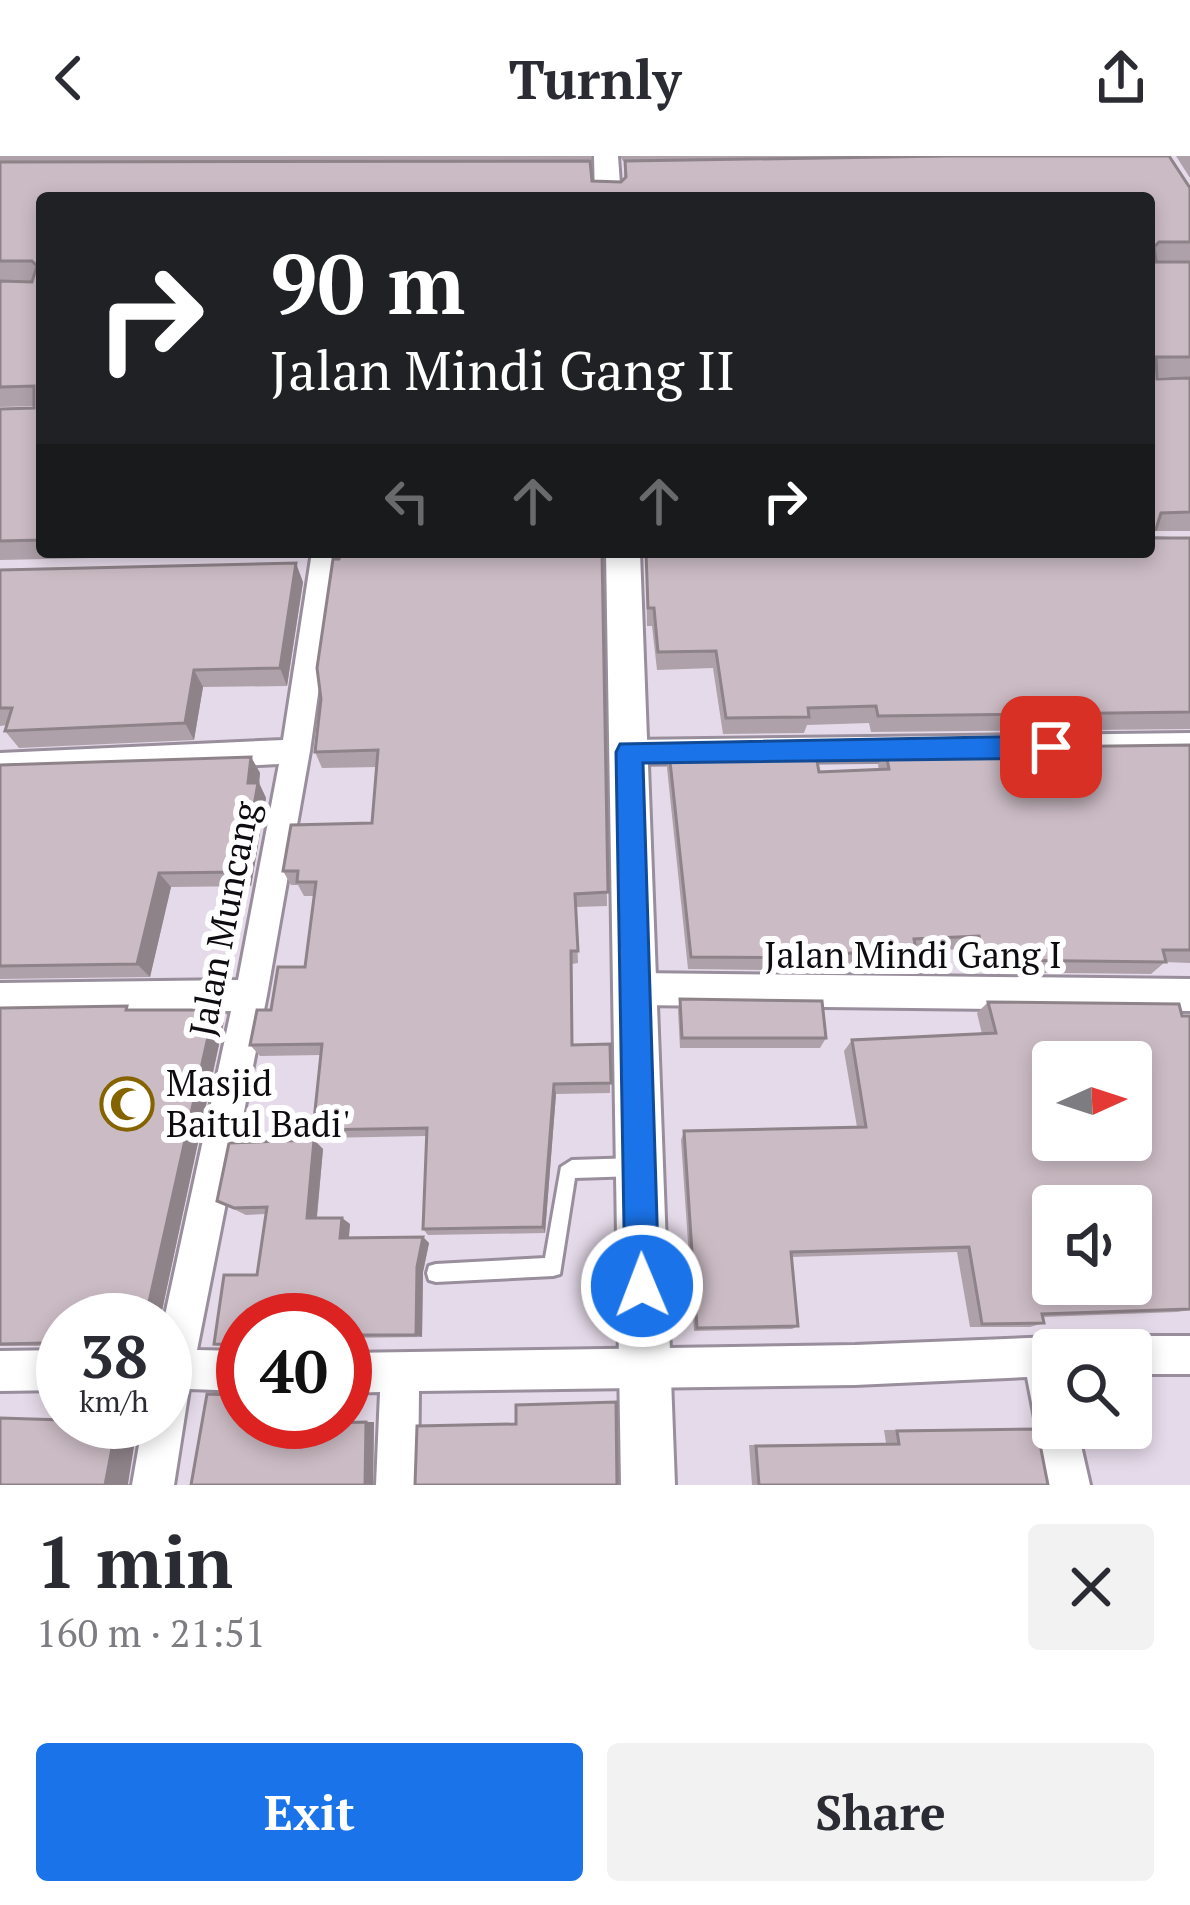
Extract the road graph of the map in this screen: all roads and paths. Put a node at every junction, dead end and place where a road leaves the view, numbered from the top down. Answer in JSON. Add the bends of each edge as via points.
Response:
{"nodes":[{"id":1,"x":598,"y":166,"type":"edge"},
{"id":2,"x":636,"y":171,"type":"edge"},
{"id":3,"x":634,"y":558,"type":"edge"},
{"id":4,"x":317,"y":562,"type":"edge"},
{"id":5,"x":1190,"y":745,"type":"edge"},
{"id":6,"x":296,"y":751,"type":"junction"},
{"id":7,"x":629,"y":752,"type":"junction"},
{"id":8,"x":0,"y":765,"type":"edge"},
{"id":9,"x":636,"y":989,"type":"junction"},
{"id":10,"x":251,"y":995,"type":"junction"},
{"id":11,"x":1190,"y":995,"type":"edge"},
{"id":12,"x":0,"y":999,"type":"edge"},
{"id":13,"x":639,"y":1167,"type":"junction"},
{"id":14,"x":436,"y":1273,"type":"dead end"},
{"id":15,"x":185,"y":1293,"type":"edge"},
{"id":16,"x":1152,"y":1355,"type":"edge"},
{"id":17,"x":1190,"y":1355,"type":"edge"},
{"id":18,"x":1032,"y":1357,"type":"edge"},
{"id":19,"x":644,"y":1365,"type":"junction"},
{"id":20,"x":36,"y":1370,"type":"edge"},
{"id":21,"x":0,"y":1371,"type":"edge"},
{"id":22,"x":372,"y":1373,"type":"edge"},
{"id":23,"x":400,"y":1374,"type":"junction"},
{"id":24,"x":159,"y":1449,"type":"edge"},
{"id":25,"x":1061,"y":1449,"type":"edge"},
{"id":26,"x":154,"y":1485,"type":"edge"},
{"id":27,"x":397,"y":1485,"type":"edge"},
{"id":28,"x":648,"y":1485,"type":"edge"},
{"id":29,"x":1069,"y":1485,"type":"edge"}],
"edges":[{"from":1,"to":2,"type":"street"},
{"from":3,"to":7,"type":"street"},
{"from":4,"to":6,"type":"street","name":"Jalan Muncang"},
{"from":5,"to":7,"type":"street"},
{"from":6,"to":8,"type":"street"},
{"from":6,"to":10,"type":"street","name":"Jalan Muncang"},
{"from":7,"to":9,"type":"street"},
{"from":9,"to":11,"type":"street","name":"Jalan Mindi Gang I"},
{"from":9,"to":13,"type":"street"},
{"from":10,"to":12,"type":"street"},
{"from":10,"to":15,"type":"street","name":"Jalan Muncang"},
{"from":13,"to":14,"type":"lane","via":[[567,1173],[553,1267]]},
{"from":13,"to":19,"type":"street"},
{"from":16,"to":17,"type":"street"},
{"from":18,"to":19,"type":"street"},
{"from":19,"to":23,"type":"street"},
{"from":19,"to":28,"type":"street"},
{"from":20,"to":21,"type":"street"},
{"from":22,"to":23,"type":"street"},
{"from":23,"to":27,"type":"street"},
{"from":24,"to":26,"type":"street"},
{"from":25,"to":29,"type":"street"}]}
